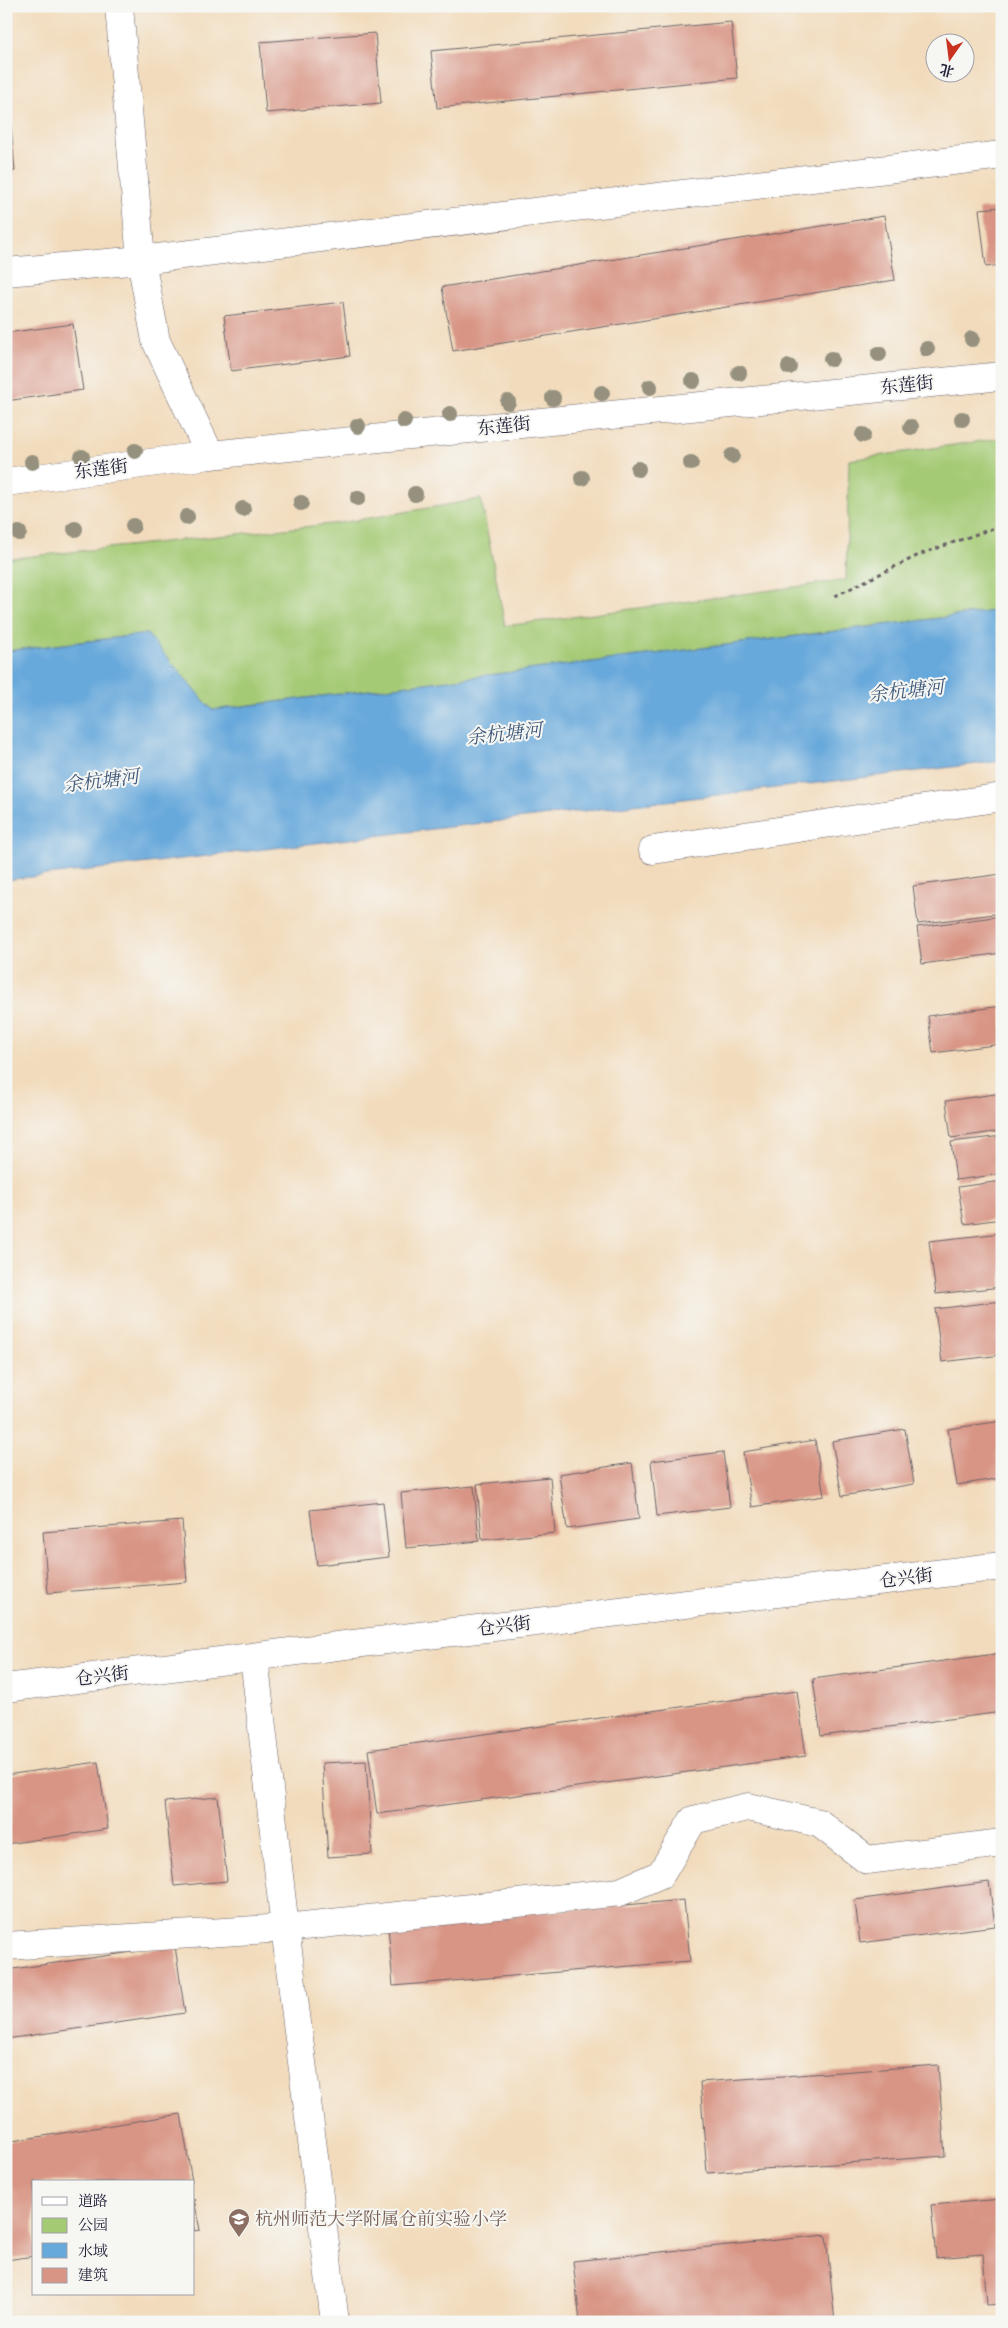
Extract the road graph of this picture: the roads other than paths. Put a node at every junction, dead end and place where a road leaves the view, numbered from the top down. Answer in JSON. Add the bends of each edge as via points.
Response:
{"nodes":[{"id":1,"x":118,"y":6,"type":"edge"},
{"id":2,"x":1002,"y":155,"type":"edge"},
{"id":3,"x":141,"y":260,"type":"junction"},
{"id":4,"x":6,"y":272,"type":"edge"},
{"id":5,"x":1002,"y":376,"type":"edge"},
{"id":6,"x":210,"y":455,"type":"junction"},
{"id":7,"x":6,"y":482,"type":"edge"},
{"id":8,"x":1002,"y":797,"type":"edge"},
{"id":9,"x":653,"y":850,"type":"dead end"},
{"id":10,"x":1002,"y":1566,"type":"edge"},
{"id":11,"x":254,"y":1657,"type":"junction"},
{"id":12,"x":6,"y":1688,"type":"edge"},
{"id":13,"x":1002,"y":1843,"type":"edge"},
{"id":14,"x":284,"y":1928,"type":"junction"},
{"id":15,"x":6,"y":1946,"type":"edge"},
{"id":16,"x":335,"y":2322,"type":"edge"}],
"edges":[{"from":1,"to":3,"type":"street"},
{"from":2,"to":3,"type":"street"},
{"from":3,"to":4,"type":"street"},
{"from":3,"to":6,"type":"street","via":[[156,341]]},
{"from":5,"to":6,"type":"street","name":"东莲街"},
{"from":6,"to":7,"type":"street","name":"东莲街"},
{"from":8,"to":9,"type":"street"},
{"from":10,"to":11,"type":"street","name":"仓兴街"},
{"from":11,"to":12,"type":"street","name":"仓兴街"},
{"from":11,"to":14,"type":"street"},
{"from":13,"to":14,"type":"street","via":[[867,1860],[819,1823],[748,1807],[693,1820],[661,1874],[620,1892]]},
{"from":14,"to":15,"type":"street"},
{"from":14,"to":16,"type":"street"}]}
